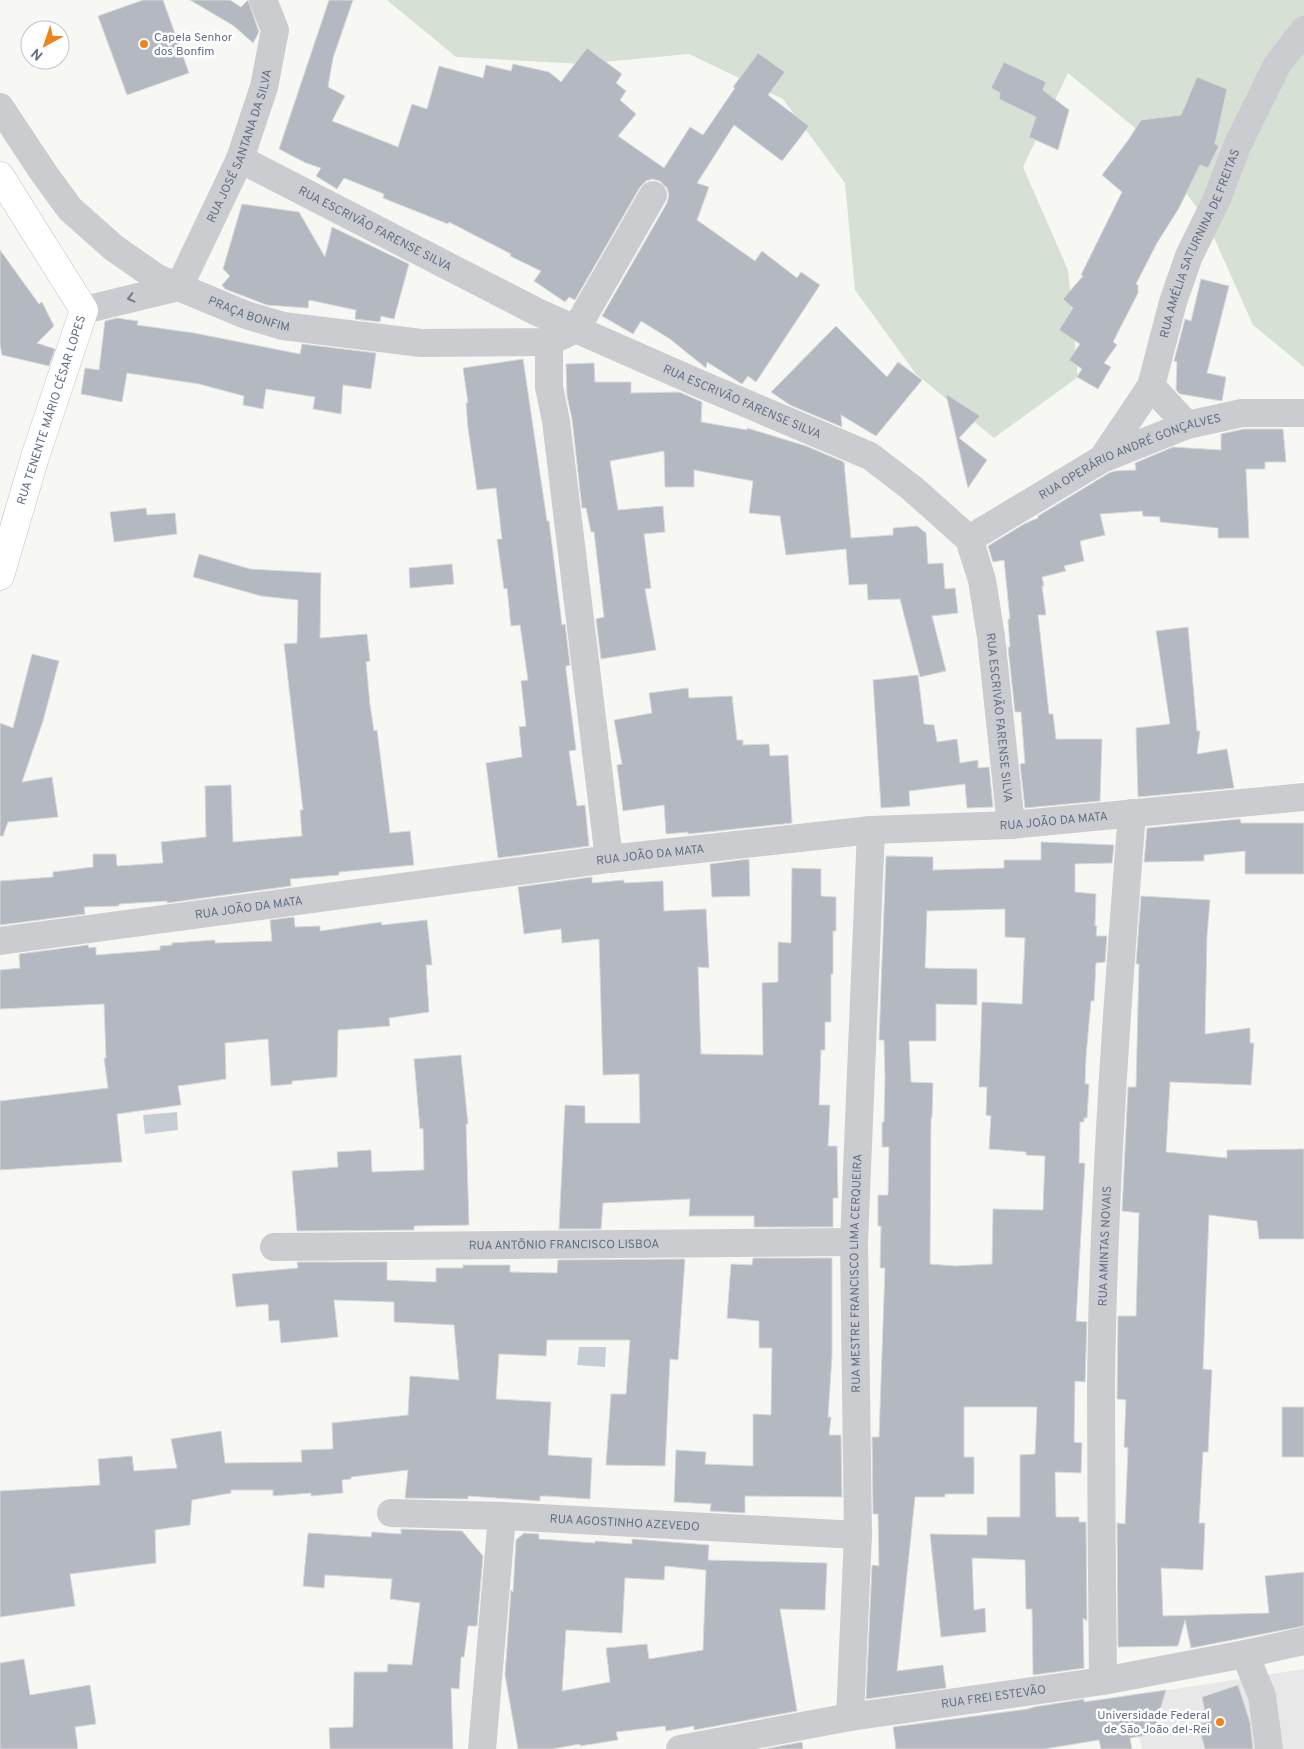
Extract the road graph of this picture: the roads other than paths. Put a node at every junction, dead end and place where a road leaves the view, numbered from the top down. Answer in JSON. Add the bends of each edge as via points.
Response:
{"nodes":[{"id":1,"x":263,"y":0,"type":"edge"},
{"id":2,"x":1304,"y":30,"type":"edge"},
{"id":3,"x":0,"y":107,"type":"edge"},
{"id":4,"x":240,"y":159,"type":"junction"},
{"id":5,"x":0,"y":176,"type":"edge"},
{"id":6,"x":653,"y":195,"type":"dead end"},
{"id":7,"x":179,"y":287,"type":"junction"},
{"id":8,"x":84,"y":310,"type":"junction"},
{"id":9,"x":576,"y":329,"type":"junction"},
{"id":10,"x":548,"y":342,"type":"junction"},
{"id":11,"x":1151,"y":386,"type":"junction"},
{"id":12,"x":1304,"y":413,"type":"edge"},
{"id":13,"x":1187,"y":425,"type":"junction"},
{"id":14,"x":1102,"y":459,"type":"junction"},
{"id":15,"x":970,"y":538,"type":"junction"},
{"id":16,"x":0,"y":576,"type":"edge"},
{"id":17,"x":1304,"y":797,"type":"edge"},
{"id":18,"x":1132,"y":813,"type":"junction"},
{"id":19,"x":1011,"y":825,"type":"junction"},
{"id":20,"x":871,"y":830,"type":"junction"},
{"id":21,"x":609,"y":859,"type":"junction"},
{"id":22,"x":0,"y":941,"type":"edge"},
{"id":23,"x":854,"y":1242,"type":"junction"},
{"id":24,"x":274,"y":1247,"type":"dead end"},
{"id":25,"x":391,"y":1513,"type":"dead end"},
{"id":26,"x":502,"y":1516,"type":"junction"},
{"id":27,"x":858,"y":1535,"type":"junction"},
{"id":28,"x":1304,"y":1641,"type":"edge"},
{"id":29,"x":1245,"y":1654,"type":"junction"},
{"id":30,"x":1103,"y":1681,"type":"junction"},
{"id":31,"x":850,"y":1717,"type":"junction"},
{"id":32,"x":482,"y":1749,"type":"edge"},
{"id":33,"x":680,"y":1749,"type":"edge"},
{"id":34,"x":1269,"y":1749,"type":"edge"}],
"edges":[{"from":1,"to":4,"type":"street","name":"RUA JOSÉ SANTANA DA SILVA","via":[[276,30],[264,87]]},
{"from":2,"to":11,"type":"street","name":"RUA AMÉLIA SATURNINA DE FREITAS","via":[[1277,65],[1189,256]]},
{"from":3,"to":7,"type":"street","name":"PRAÇA BONFIM","via":[[70,209],[114,248],[157,278]]},
{"from":4,"to":7,"type":"street","name":"RUA JOSÉ SANTANA DA SILVA"},
{"from":4,"to":9,"type":"street","name":"RUA ESCRIVÃO FARENSE SILVA"},
{"from":5,"to":8,"type":"main road","name":"RUA TENENTE MÁRIO CÉSAR LOPES"},
{"from":6,"to":9,"type":"street"},
{"from":7,"to":8,"type":"street","one_way":true},
{"from":7,"to":10,"type":"street","name":"PRAÇA BONFIM","via":[[283,326],[421,343]]},
{"from":8,"to":16,"type":"main road","name":"RUA TENENTE MÁRIO CÉSAR LOPES"},
{"from":9,"to":10,"type":"street","name":"PRAÇA BONFIM"},
{"from":9,"to":15,"type":"street","name":"RUA ESCRIVÃO FARENSE SILVA","via":[[870,456]]},
{"from":10,"to":21,"type":"street","via":[[549,387]]},
{"from":11,"to":13,"type":"street"},
{"from":11,"to":14,"type":"street","name":"RUA AMÉLIA SATURNINA DE FREITAS"},
{"from":12,"to":13,"type":"street","name":"RUA OPERÁRIO ANDRÉ GONÇALVES","via":[[1242,413]]},
{"from":13,"to":14,"type":"street","name":"RUA OPERÁRIO ANDRÉ GONÇALVES"},
{"from":14,"to":15,"type":"street","name":"RUA OPERÁRIO ANDRÉ GONÇALVES"},
{"from":15,"to":19,"type":"street","name":"RUA ESCRIVÃO FARENSE SILVA","via":[[982,580],[991,637]]},
{"from":17,"to":18,"type":"street","name":"RUA JOÃO DA MATA"},
{"from":18,"to":19,"type":"street","name":"RUA JOÃO DA MATA"},
{"from":18,"to":30,"type":"street","name":"RUA AMINTAS NOVAIS","via":[[1107,1204],[1101,1387]]},
{"from":19,"to":20,"type":"street","name":"RUA JOÃO DA MATA"},
{"from":20,"to":21,"type":"street","name":"RUA JOÃO DA MATA"},
{"from":20,"to":23,"type":"street","name":"RUA MESTRE FRANCISCO LIMA CERQUEIRA"},
{"from":21,"to":22,"type":"street","name":"RUA JOÃO DA MATA"},
{"from":23,"to":24,"type":"street","name":"RUA ANTÔNIO FRANCISCO LISBOA"},
{"from":23,"to":27,"type":"street","name":"RUA MESTRE FRANCISCO LIMA CERQUEIRA"},
{"from":25,"to":26,"type":"street","name":"RUA AGOSTINHO AZEVEDO"},
{"from":26,"to":27,"type":"street","name":"RUA AGOSTINHO AZEVEDO"},
{"from":26,"to":32,"type":"street"},
{"from":27,"to":31,"type":"street","name":"RUA MESTRE FRANCISCO LIMA CERQUEIRA"},
{"from":28,"to":29,"type":"street","name":"RUA FREI ESTEVÃO"},
{"from":29,"to":30,"type":"street","name":"RUA FREI ESTEVÃO"},
{"from":29,"to":34,"type":"street","via":[[1262,1696]]},
{"from":30,"to":31,"type":"street","name":"RUA FREI ESTEVÃO"},
{"from":31,"to":33,"type":"street","name":"RUA FREI ESTEVÃO"}]}
